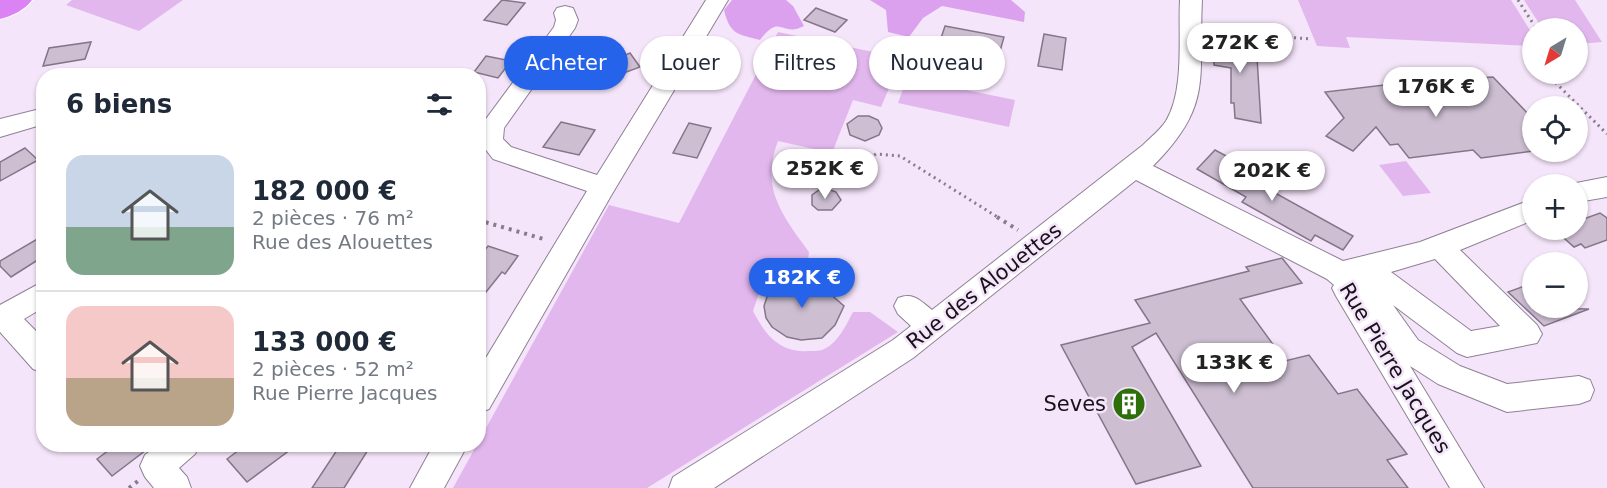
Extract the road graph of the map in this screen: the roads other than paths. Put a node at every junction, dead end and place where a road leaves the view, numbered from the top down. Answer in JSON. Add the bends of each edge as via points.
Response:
{"nodes":[{"id":1,"x":19,"y":0,"type":"edge"},
{"id":2,"x":717,"y":0,"type":"edge"},
{"id":3,"x":0,"y":11,"type":"edge"},
{"id":4,"x":565,"y":13,"type":"dead end"},
{"id":5,"x":1190,"y":13,"type":"edge"},
{"id":6,"x":36,"y":118,"type":"edge"},
{"id":7,"x":0,"y":128,"type":"edge"},
{"id":8,"x":1135,"y":167,"type":"junction"},
{"id":9,"x":1607,"y":187,"type":"edge"},
{"id":10,"x":603,"y":188,"type":"junction"},
{"id":11,"x":1588,"y":190,"type":"edge"},
{"id":12,"x":1522,"y":213,"type":"edge"},
{"id":13,"x":1440,"y":247,"type":"junction"},
{"id":14,"x":1350,"y":269,"type":"junction"},
{"id":15,"x":36,"y":297,"type":"edge"},
{"id":16,"x":908,"y":306,"type":"dead end"},
{"id":17,"x":932,"y":327,"type":"junction"},
{"id":18,"x":36,"y":351,"type":"edge"},
{"id":19,"x":486,"y":385,"type":"edge"},
{"id":20,"x":1579,"y":390,"type":"dead end"},
{"id":21,"x":174,"y":452,"type":"edge"},
{"id":22,"x":447,"y":452,"type":"edge"},
{"id":23,"x":175,"y":488,"type":"edge"},
{"id":24,"x":426,"y":488,"type":"edge"},
{"id":25,"x":685,"y":488,"type":"edge"},
{"id":26,"x":1468,"y":488,"type":"edge"}],
"edges":[{"from":1,"to":3,"type":"highway"},
{"from":2,"to":10,"type":"street"},
{"from":4,"to":10,"type":"street","via":[[564,28],[492,127],[490,137],[492,145],[502,153]]},
{"from":5,"to":8,"type":"street","name":"Rue des Alouettes","via":[[1188,86],[1183,111],[1171,132]]},
{"from":6,"to":7,"type":"street"},
{"from":8,"to":14,"type":"street","via":[[1169,187]]},
{"from":8,"to":17,"type":"street","name":"Rue des Alouettes"},
{"from":9,"to":11,"type":"street"},
{"from":10,"to":19,"type":"street"},
{"from":12,"to":13,"type":"street","name":"Rue Pierre Jacques"},
{"from":13,"to":14,"type":"street","name":"Rue Pierre Jacques"},
{"from":13,"to":14,"type":"street","via":[[1527,334],[1467,344]]},
{"from":14,"to":20,"type":"street","via":[[1408,349],[1449,375],[1507,398]]},
{"from":14,"to":26,"type":"street","name":"Rue Pierre Jacques","via":[[1355,306]]},
{"from":15,"to":18,"type":"street","via":[[4,317]]},
{"from":16,"to":17,"type":"street"},
{"from":17,"to":25,"type":"street","name":"Rue des Alouettes"},
{"from":21,"to":23,"type":"street","via":[[156,466]]},
{"from":22,"to":24,"type":"street"}]}
